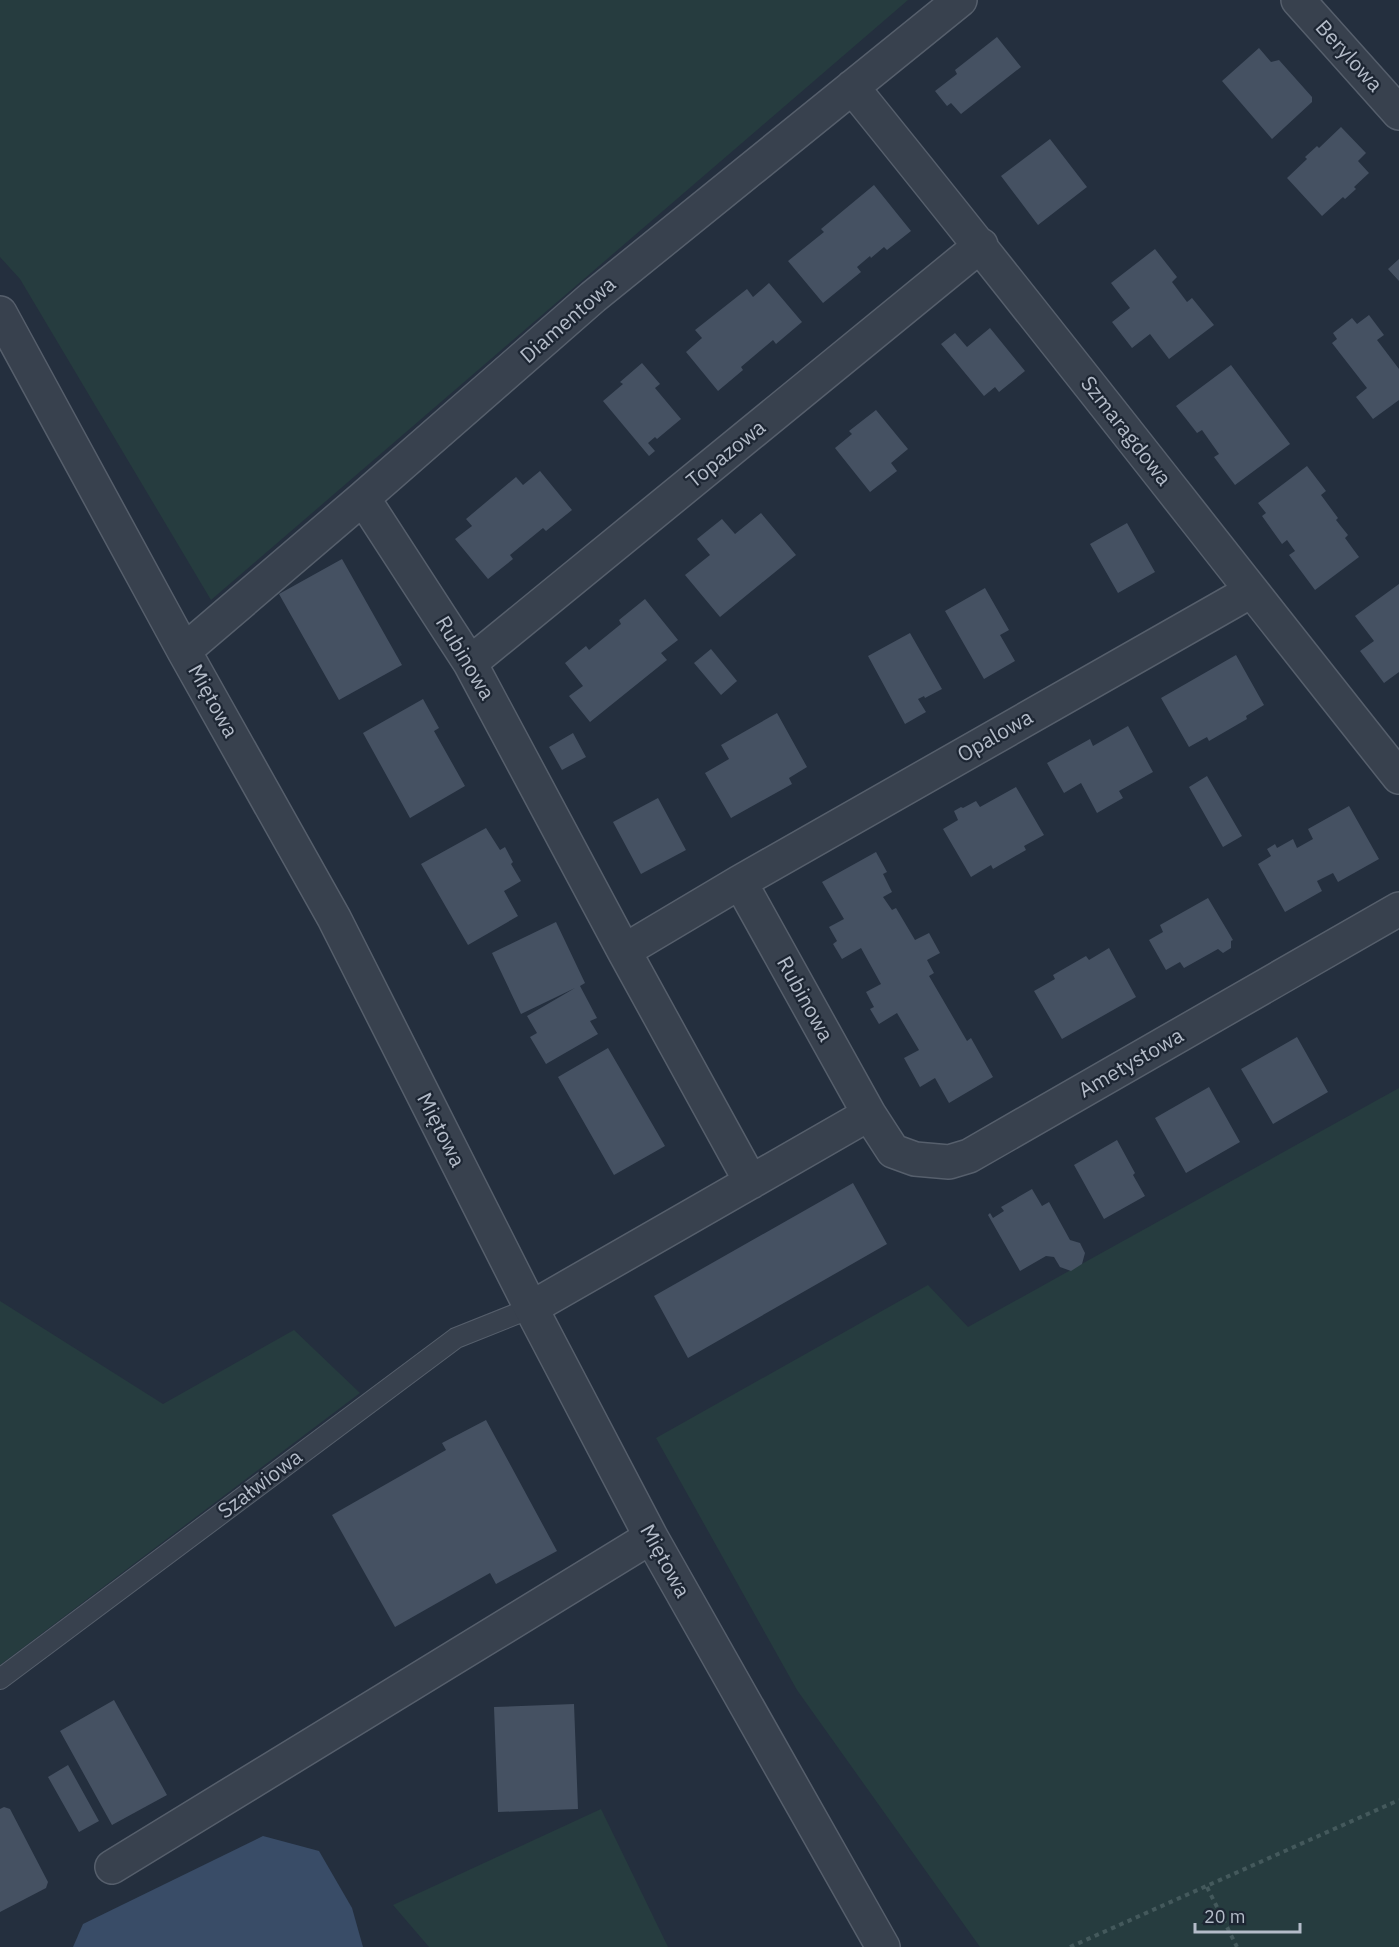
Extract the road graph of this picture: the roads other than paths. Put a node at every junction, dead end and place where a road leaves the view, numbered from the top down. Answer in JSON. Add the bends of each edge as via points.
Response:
{"nodes":[{"id":1,"x":960,"y":0,"type":"edge"},
{"id":2,"x":1312,"y":5,"type":"edge"},
{"id":3,"x":852,"y":87,"type":"junction"},
{"id":4,"x":1399,"y":113,"type":"edge"},
{"id":5,"x":981,"y":245,"type":"junction"},
{"id":6,"x":0,"y":313,"type":"edge"},
{"id":7,"x":363,"y":498,"type":"junction"},
{"id":8,"x":1251,"y":591,"type":"junction"},
{"id":9,"x":184,"y":651,"type":"junction"},
{"id":10,"x":470,"y":663,"type":"junction"},
{"id":11,"x":1399,"y":777,"type":"edge"},
{"id":12,"x":740,"y":882,"type":"junction"},
{"id":13,"x":1399,"y":909,"type":"edge"},
{"id":14,"x":624,"y":951,"type":"junction"},
{"id":15,"x":869,"y":1114,"type":"junction"},
{"id":16,"x":751,"y":1182,"type":"junction"},
{"id":17,"x":531,"y":1308,"type":"junction"},
{"id":18,"x":651,"y":1537,"type":"junction"},
{"id":19,"x":0,"y":1679,"type":"edge"},
{"id":20,"x":112,"y":1867,"type":"dead end"},
{"id":21,"x":883,"y":1947,"type":"edge"}],
"edges":[{"from":1,"to":3,"type":"street","name":"Diamentowa"},
{"from":2,"to":4,"type":"street","name":"Berylowa"},
{"from":3,"to":5,"type":"street","name":"Szmaragdowa"},
{"from":3,"to":7,"type":"street","name":"Diamentowa","via":[[593,297]]},
{"from":5,"to":8,"type":"street","name":"Szmaragdowa"},
{"from":5,"to":10,"type":"street","name":"Topazowa"},
{"from":6,"to":9,"type":"street","name":"Miętowa"},
{"from":7,"to":9,"type":"street","name":"Diamentowa"},
{"from":7,"to":10,"type":"street","name":"Rubinowa"},
{"from":8,"to":11,"type":"street","name":"Szmaragdowa"},
{"from":8,"to":12,"type":"street","name":"Opalowa"},
{"from":9,"to":17,"type":"street","name":"Miętowa","via":[[334,918]]},
{"from":10,"to":14,"type":"street","name":"Rubinowa"},
{"from":12,"to":14,"type":"street"},
{"from":12,"to":15,"type":"street","name":"Rubinowa"},
{"from":13,"to":15,"type":"street","name":"Ametystowa","via":[[969,1156],[949,1162],[915,1159],[893,1151]]},
{"from":14,"to":16,"type":"street","name":"Rubinowa"},
{"from":15,"to":16,"type":"street"},
{"from":16,"to":17,"type":"street"},
{"from":17,"to":18,"type":"street","name":"Miętowa"},
{"from":17,"to":19,"type":"lane","name":"Szałwiowa","via":[[456,1338]]},
{"from":18,"to":20,"type":"street"},
{"from":18,"to":21,"type":"street","name":"Miętowa"}]}
